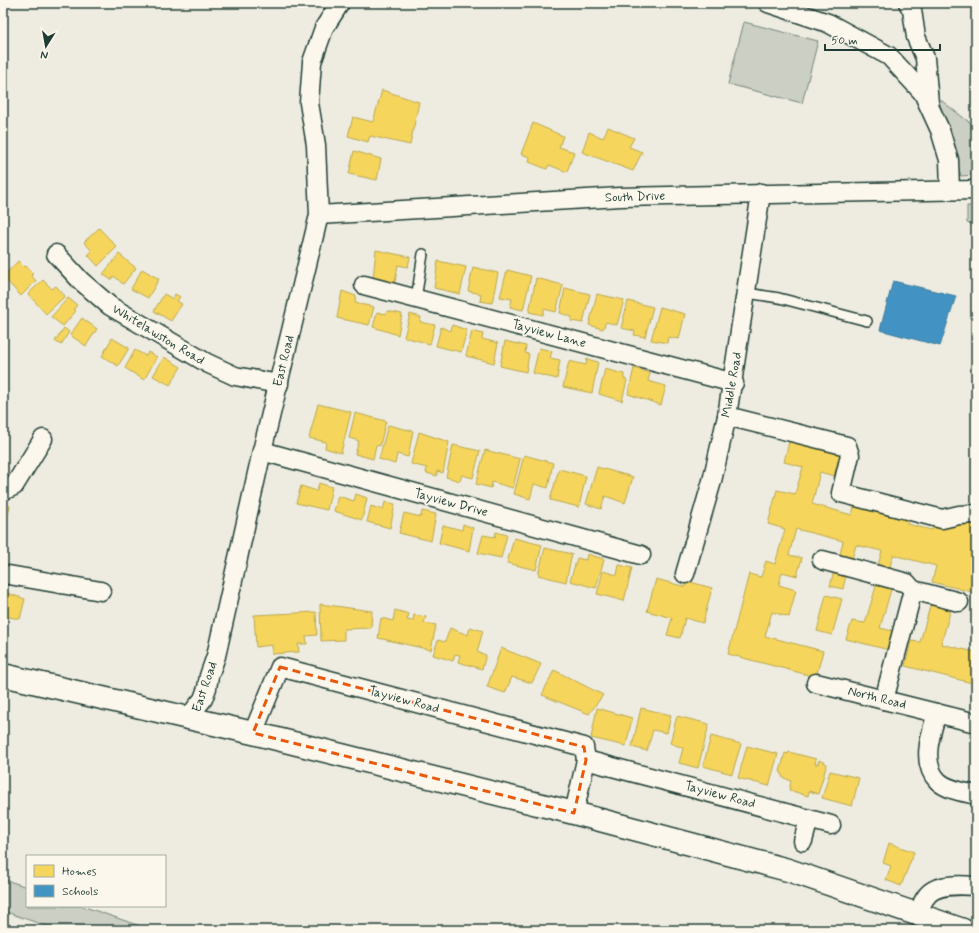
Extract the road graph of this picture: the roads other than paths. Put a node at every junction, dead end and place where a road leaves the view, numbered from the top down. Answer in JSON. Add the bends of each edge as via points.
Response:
{"nodes":[{"id":1,"x":340,"y":3,"type":"edge"},
{"id":2,"x":768,"y":3,"type":"edge"},
{"id":3,"x":908,"y":3,"type":"edge"},
{"id":4,"x":930,"y":108,"type":"junction"},
{"id":5,"x":950,"y":190,"type":"junction"},
{"id":6,"x":976,"y":190,"type":"edge"},
{"id":7,"x":761,"y":193,"type":"junction"},
{"id":8,"x":320,"y":215,"type":"junction"},
{"id":9,"x":56,"y":254,"type":"dead end"},
{"id":10,"x":423,"y":254,"type":"dead end"},
{"id":11,"x":364,"y":285,"type":"dead end"},
{"id":12,"x":746,"y":293,"type":"junction"},
{"id":13,"x":416,"y":299,"type":"junction"},
{"id":14,"x":867,"y":321,"type":"dead end"},
{"id":15,"x":734,"y":383,"type":"junction"},
{"id":16,"x":279,"y":384,"type":"junction"},
{"id":17,"x":727,"y":416,"type":"junction"},
{"id":18,"x":43,"y":439,"type":"dead end"},
{"id":19,"x":262,"y":451,"type":"junction"},
{"id":20,"x":3,"y":491,"type":"edge"},
{"id":21,"x":976,"y":514,"type":"edge"},
{"id":22,"x":641,"y":555,"type":"dead end"},
{"id":23,"x":822,"y":560,"type":"dead end"},
{"id":24,"x":3,"y":574,"type":"edge"},
{"id":25,"x":685,"y":574,"type":"dead end"},
{"id":26,"x":913,"y":590,"type":"junction"},
{"id":27,"x":101,"y":591,"type":"dead end"},
{"id":28,"x":958,"y":602,"type":"dead end"},
{"id":29,"x":3,"y":676,"type":"edge"},
{"id":30,"x":816,"y":683,"type":"dead end"},
{"id":31,"x":884,"y":700,"type":"junction"},
{"id":32,"x":937,"y":713,"type":"junction"},
{"id":33,"x":194,"y":719,"type":"junction"},
{"id":34,"x":976,"y":723,"type":"edge"},
{"id":35,"x":253,"y":733,"type":"junction"},
{"id":36,"x":586,"y":760,"type":"junction"},
{"id":37,"x":976,"y":795,"type":"edge"},
{"id":38,"x":574,"y":813,"type":"junction"},
{"id":39,"x":809,"y":819,"type":"junction"},
{"id":40,"x":831,"y":825,"type":"dead end"},
{"id":41,"x":803,"y":841,"type":"dead end"},
{"id":42,"x":976,"y":886,"type":"edge"},
{"id":43,"x":918,"y":914,"type":"junction"},
{"id":44,"x":963,"y":930,"type":"edge"}],
"edges":[{"from":1,"to":8,"type":"street","name":"East Road","via":[[324,28],[312,69],[309,103],[316,145]]},
{"from":2,"to":4,"type":"street","via":[[828,23],[889,56],[923,94]]},
{"from":3,"to":4,"type":"street","via":[[912,10],[916,37],[926,58]]},
{"from":4,"to":5,"type":"street","via":[[949,160]]},
{"from":5,"to":6,"type":"street","name":"South Drive"},
{"from":5,"to":7,"type":"street","name":"South Drive"},
{"from":7,"to":8,"type":"street","name":"South Drive","via":[[620,197]]},
{"from":7,"to":12,"type":"street","name":"Middle Road"},
{"from":8,"to":16,"type":"street","name":"East Road"},
{"from":9,"to":16,"type":"street","name":"Whitelawston Road","via":[[80,281],[110,306],[207,363],[235,376]]},
{"from":10,"to":13,"type":"lane"},
{"from":11,"to":13,"type":"street","name":"Tayview Lane"},
{"from":12,"to":14,"type":"lane","via":[[779,298]]},
{"from":12,"to":15,"type":"street","name":"Middle Road"},
{"from":13,"to":15,"type":"street","name":"Tayview Lane"},
{"from":15,"to":17,"type":"street","name":"Middle Road"},
{"from":16,"to":19,"type":"street","name":"East Road"},
{"from":17,"to":21,"type":"street","via":[[847,446],[850,455],[841,493],[942,519]]},
{"from":17,"to":25,"type":"street","name":"Middle Road","via":[[712,481]]},
{"from":18,"to":20,"type":"street","via":[[14,486]]},
{"from":19,"to":22,"type":"street","name":"Tayview Drive"},
{"from":19,"to":33,"type":"street","name":"East Road","via":[[216,656],[203,699],[195,709]]},
{"from":23,"to":26,"type":"street","via":[[907,583]]},
{"from":24,"to":27,"type":"street"},
{"from":26,"to":28,"type":"street"},
{"from":26,"to":31,"type":"street"},
{"from":29,"to":33,"type":"street"},
{"from":30,"to":31,"type":"street","name":"North Road"},
{"from":31,"to":32,"type":"street","name":"North Road"},
{"from":32,"to":34,"type":"street","name":"North Road"},
{"from":32,"to":37,"type":"street","via":[[929,740],[932,773],[938,782],[949,788]]},
{"from":33,"to":35,"type":"street"},
{"from":35,"to":36,"type":"street","name":"Tayview Road","via":[[280,667],[584,747]]},
{"from":35,"to":38,"type":"street"},
{"from":36,"to":38,"type":"street"},
{"from":36,"to":39,"type":"street","name":"Tayview Road"},
{"from":38,"to":43,"type":"street","via":[[788,870]]},
{"from":39,"to":40,"type":"street","name":"Tayview Road"},
{"from":39,"to":41,"type":"street"},
{"from":42,"to":43,"type":"street","via":[[946,886],[936,890],[926,896]]},
{"from":43,"to":44,"type":"street"}]}
